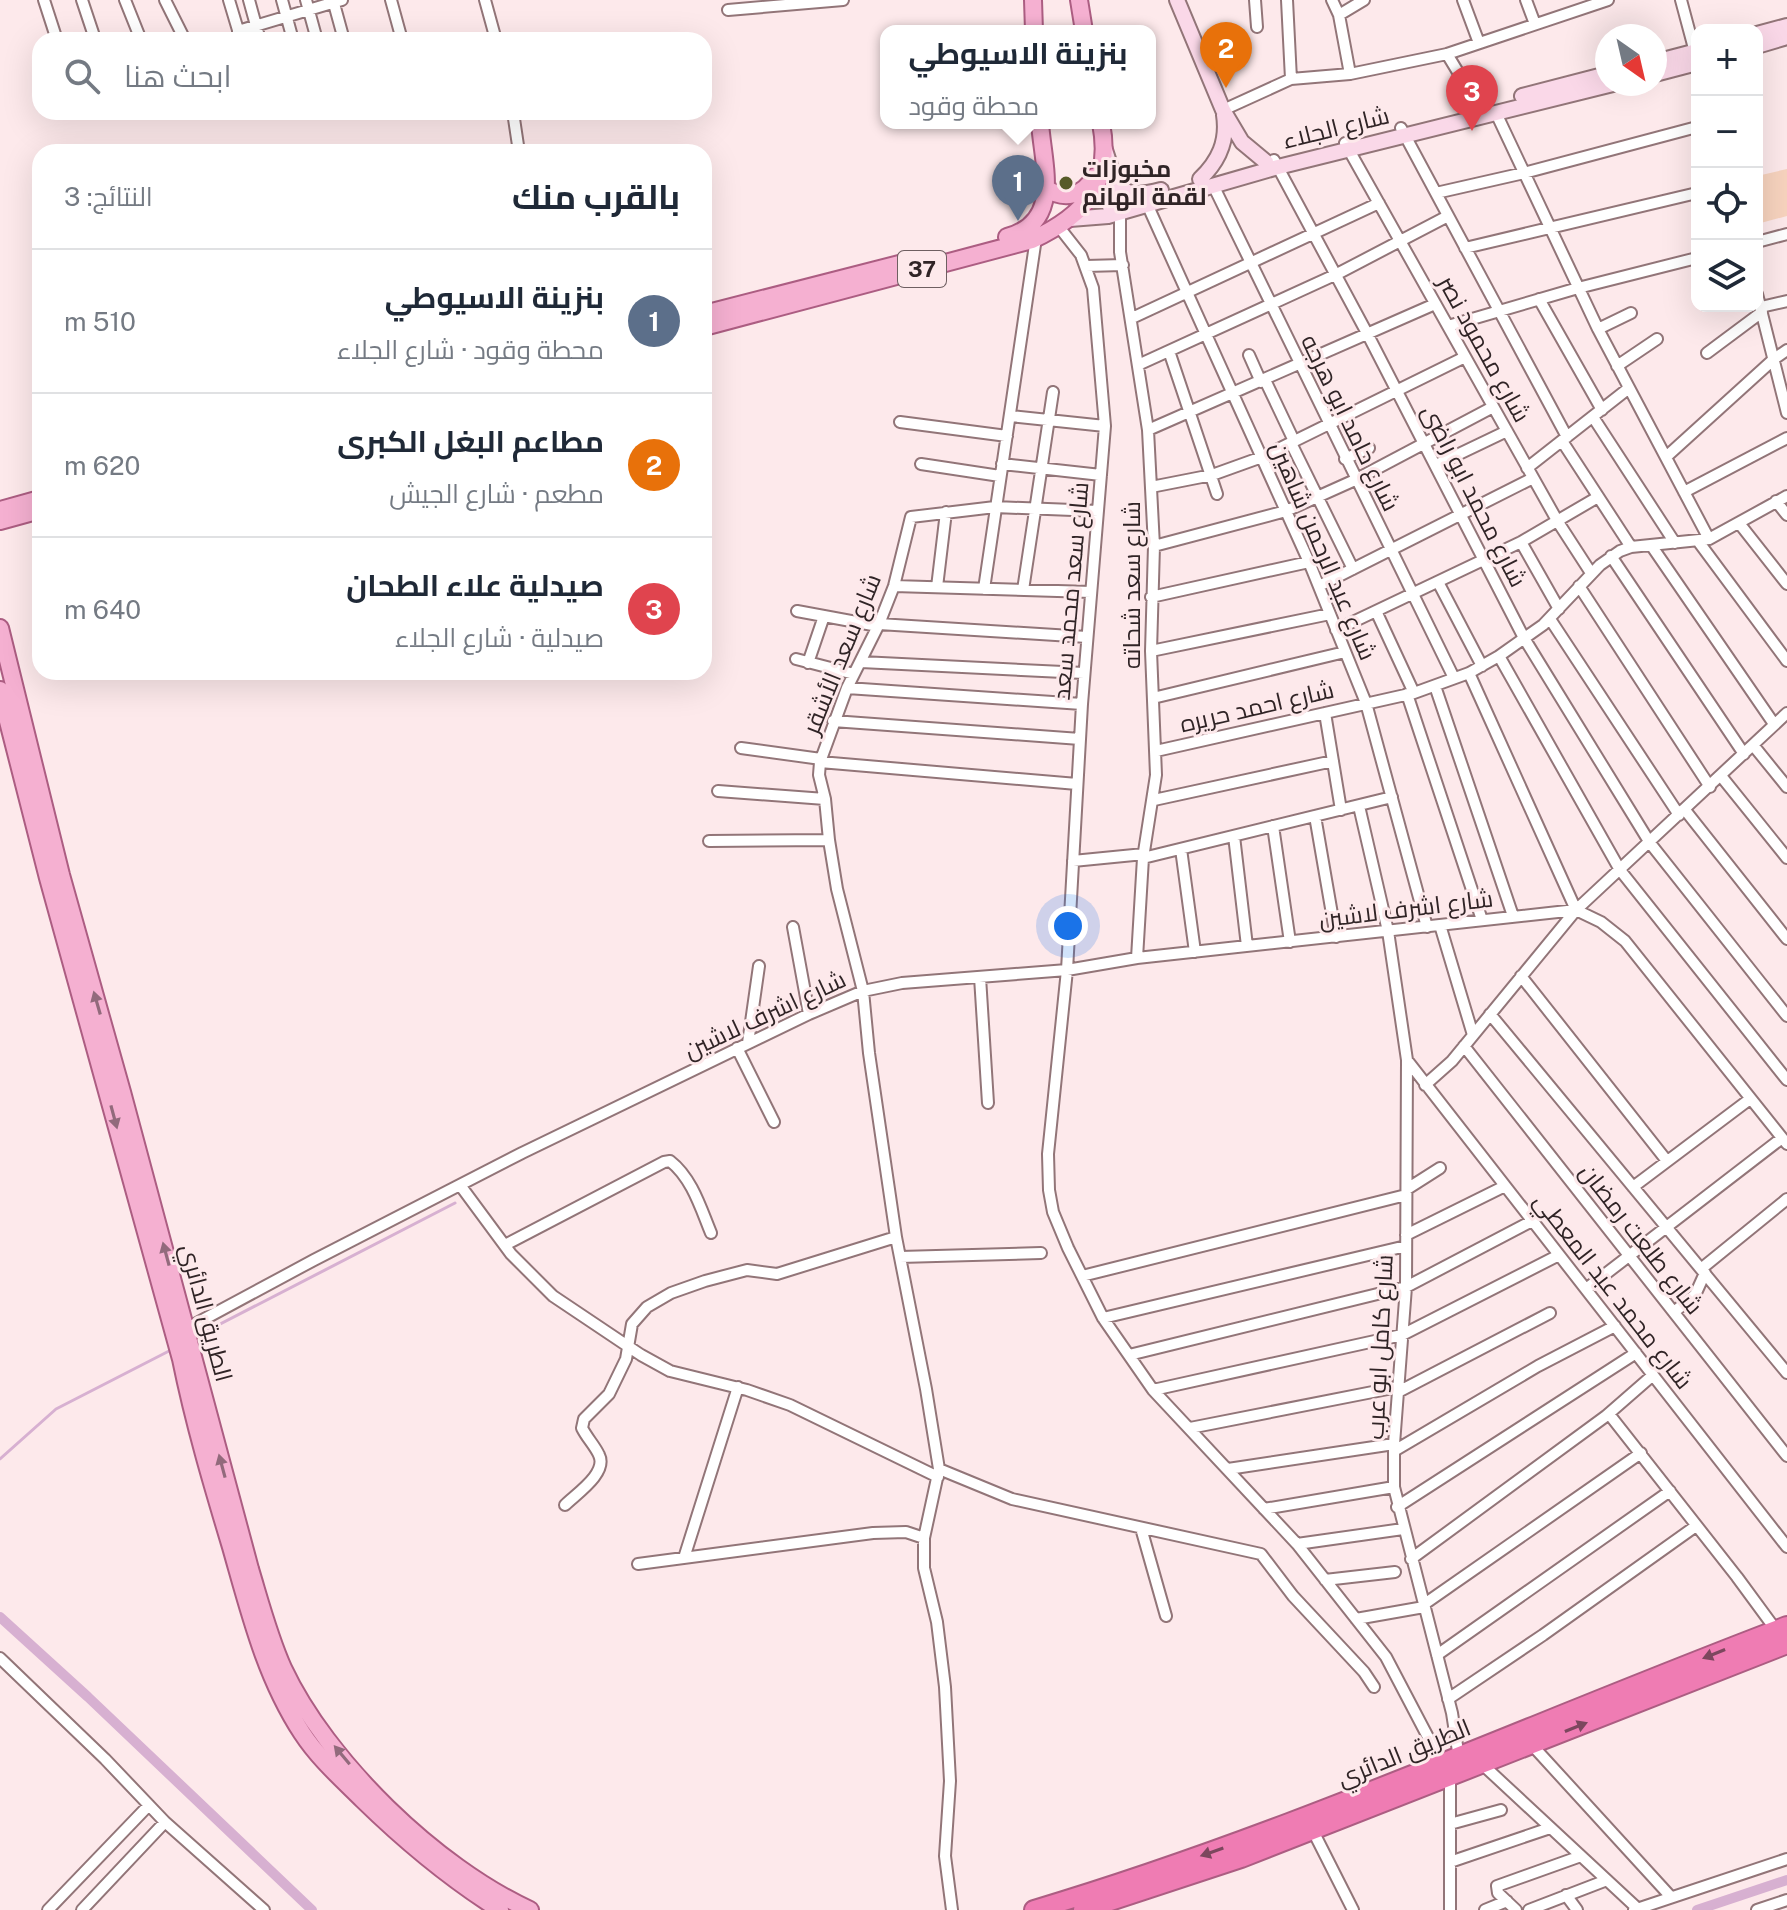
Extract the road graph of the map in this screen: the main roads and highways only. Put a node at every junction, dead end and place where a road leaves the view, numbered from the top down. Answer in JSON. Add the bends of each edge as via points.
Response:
{"nodes":[{"id":1,"x":1033,"y":0,"type":"edge"},
{"id":2,"x":1079,"y":0,"type":"edge"},
{"id":3,"x":1034,"y":25,"type":"edge"},
{"id":4,"x":1083,"y":25,"type":"edge"},
{"id":5,"x":1041,"y":129,"type":"edge"},
{"id":6,"x":1101,"y":129,"type":"edge"},
{"id":7,"x":1103,"y":154,"type":"junction"},
{"id":8,"x":1046,"y":188,"type":"junction"},
{"id":9,"x":830,"y":287,"type":"junction"},
{"id":10,"x":712,"y":312,"type":"edge"},
{"id":11,"x":712,"y":324,"type":"edge"},
{"id":12,"x":32,"y":501,"type":"edge"},
{"id":13,"x":0,"y":510,"type":"edge"},
{"id":14,"x":32,"y":512,"type":"edge"},
{"id":15,"x":0,"y":521,"type":"edge"},
{"id":16,"x":0,"y":628,"type":"edge"},
{"id":17,"x":0,"y":690,"type":"edge"},
{"id":18,"x":180,"y":1332,"type":"junction"},
{"id":19,"x":1783,"y":1633,"type":"edge"},
{"id":20,"x":1647,"y":1690,"type":"junction"},
{"id":21,"x":1444,"y":1772,"type":"junction"},
{"id":22,"x":1310,"y":1824,"type":"junction"},
{"id":23,"x":420,"y":1845,"type":"junction"},
{"id":24,"x":500,"y":1910,"type":"edge"},
{"id":25,"x":530,"y":1910,"type":"edge"},
{"id":26,"x":1034,"y":1910,"type":"edge"},
{"id":27,"x":1083,"y":1910,"type":"edge"}],
"edges":[{"from":1,"to":3,"type":"main road"},
{"from":2,"to":4,"type":"main road"},
{"from":5,"to":8,"type":"main road","number":"37"},
{"from":6,"to":7,"type":"main road","number":"37"},
{"from":7,"to":8,"type":"main road","via":[[1092,181],[1081,191],[1067,196]]},
{"from":7,"to":9,"type":"main road","name":"شارع الجلاء","number":"37","via":[[1096,188],[1065,223],[1036,238]]},
{"from":8,"to":9,"type":"main road","name":"شارع الجلاء","number":"37","via":[[1040,215],[1018,234]]},
{"from":9,"to":10,"type":"main road","name":"شارع الجلاء","number":"37"},
{"from":9,"to":11,"type":"main road","name":"شارع الجلاء","number":"37"},
{"from":12,"to":13,"type":"main road"},
{"from":14,"to":15,"type":"main road"},
{"from":18,"to":16,"type":"main road","name":"الطريق الدائري","one_way":true},
{"from":17,"to":18,"type":"main road","name":"الطريق الدائري","one_way":true,"via":[[48,878]]},
{"from":18,"to":23,"type":"main road","name":"الطريق الدائري","via":[[196,1428],[272,1677],[302,1733],[335,1774]]},
{"from":19,"to":20,"type":"highway","name":"الطريق الدائري"},
{"from":21,"to":20,"type":"highway","name":"الطريق الدائري","one_way":true,"via":[[1532,1745]]},
{"from":20,"to":21,"type":"highway","name":"الطريق الدائري","via":[[1459,1758]]},
{"from":21,"to":22,"type":"highway","name":"الطريق الدائري"},
{"from":22,"to":26,"type":"highway","name":"الطريق الدائري","one_way":true},
{"from":22,"to":27,"type":"highway","name":"الطريق الدائري","via":[[1184,1878]]},
{"from":23,"to":24,"type":"main road","name":"الطريق الدائري","via":[[447,1876]]},
{"from":23,"to":25,"type":"main road","name":"الطريق الدائري"}]}
